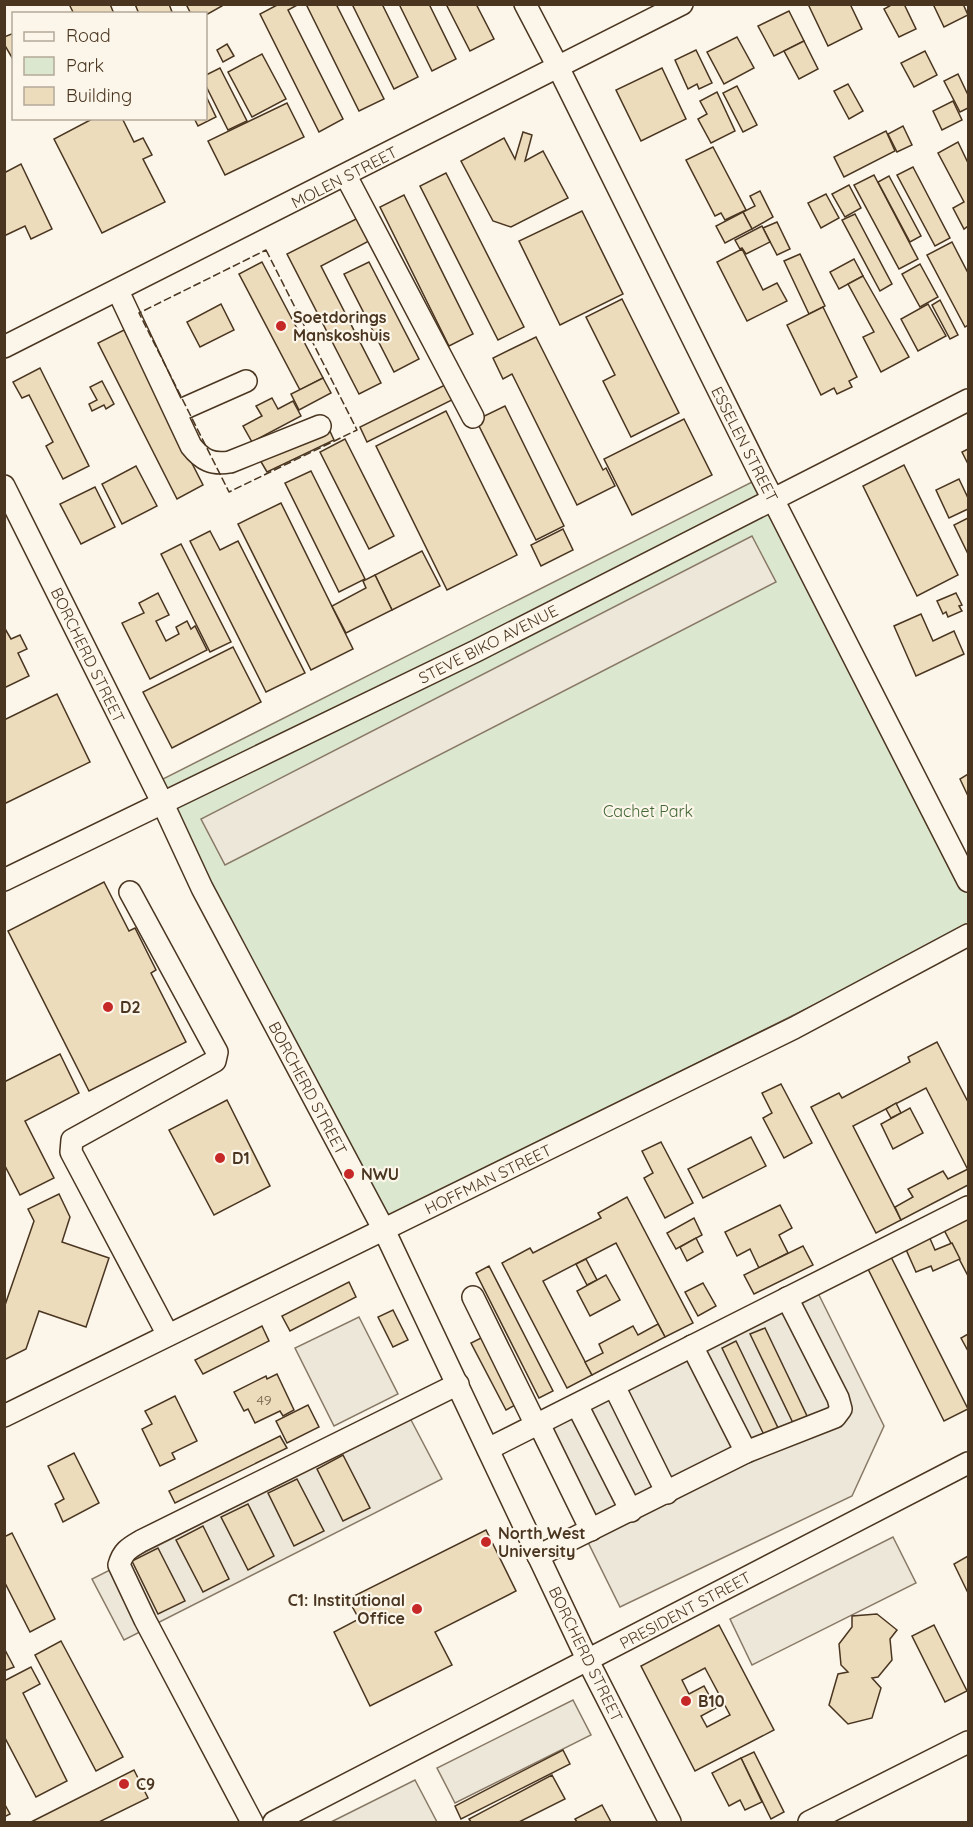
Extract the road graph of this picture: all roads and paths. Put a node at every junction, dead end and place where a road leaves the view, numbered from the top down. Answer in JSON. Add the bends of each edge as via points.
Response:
{"nodes":[{"id":1,"x":525,"y":4,"type":"edge"},
{"id":2,"x":682,"y":4,"type":"edge"},
{"id":3,"x":558,"y":67,"type":"junction"},
{"id":4,"x":346,"y":176,"type":"junction"},
{"id":5,"x":118,"y":291,"type":"junction"},
{"id":6,"x":4,"y":347,"type":"edge"},
{"id":7,"x":246,"y":381,"type":"dead end"},
{"id":8,"x":969,"y":400,"type":"edge"},
{"id":9,"x":176,"y":412,"type":"junction"},
{"id":10,"x":473,"y":417,"type":"dead end"},
{"id":11,"x":320,"y":426,"type":"dead end"},
{"id":12,"x":4,"y":486,"type":"edge"},
{"id":13,"x":772,"y":499,"type":"junction"},
{"id":14,"x":163,"y":804,"type":"junction"},
{"id":15,"x":4,"y":880,"type":"edge"},
{"id":16,"x":969,"y":881,"type":"edge"},
{"id":17,"x":130,"y":892,"type":"dead end"},
{"id":18,"x":969,"y":935,"type":"edge"},
{"id":19,"x":969,"y":1207,"type":"edge"},
{"id":20,"x":384,"y":1230,"type":"junction"},
{"id":21,"x":473,"y":1297,"type":"dead end"},
{"id":22,"x":787,"y":1298,"type":"junction"},
{"id":23,"x":168,"y":1335,"type":"junction"},
{"id":24,"x":692,"y":1346,"type":"junction"},
{"id":25,"x":458,"y":1384,"type":"junction"},
{"id":26,"x":614,"y":1386,"type":"junction"},
{"id":27,"x":577,"y":1405,"type":"junction"},
{"id":28,"x":4,"y":1416,"type":"edge"},
{"id":29,"x":538,"y":1424,"type":"junction"},
{"id":30,"x":488,"y":1449,"type":"junction"},
{"id":31,"x":746,"y":1452,"type":"junction"},
{"id":32,"x":969,"y":1463,"type":"edge"},
{"id":33,"x":668,"y":1493,"type":"junction"},
{"id":34,"x":631,"y":1510,"type":"junction"},
{"id":35,"x":591,"y":1530,"type":"junction"},
{"id":36,"x":538,"y":1556,"type":"junction"},
{"id":37,"x":588,"y":1661,"type":"junction"},
{"id":38,"x":969,"y":1742,"type":"edge"},
{"id":39,"x":307,"y":1815,"type":"edge"},
{"id":40,"x":252,"y":1822,"type":"edge"},
{"id":41,"x":274,"y":1822,"type":"edge"},
{"id":42,"x":670,"y":1822,"type":"edge"},
{"id":43,"x":809,"y":1822,"type":"edge"}],
"edges":[{"from":1,"to":3,"type":"street","name":"ESSELEN STREET"},
{"from":2,"to":3,"type":"street","name":"MOLEN STREET"},
{"from":3,"to":4,"type":"street","name":"MOLEN STREET"},
{"from":3,"to":13,"type":"street","name":"ESSELEN STREET"},
{"from":4,"to":5,"type":"street","name":"MOLEN STREET"},
{"from":4,"to":10,"type":"street"},
{"from":5,"to":6,"type":"street","name":"MOLEN STREET"},
{"from":5,"to":9,"type":"street"},
{"from":7,"to":9,"type":"street"},
{"from":8,"to":13,"type":"street","name":"STEVE BIKO AVENUE"},
{"from":9,"to":11,"type":"street","via":[[197,454],[218,464]]},
{"from":12,"to":14,"type":"street","name":"BORCHERD STREET"},
{"from":13,"to":14,"type":"street","name":"STEVE BIKO AVENUE","via":[[476,651]]},
{"from":13,"to":16,"type":"street","name":"ESSELEN STREET"},
{"from":14,"to":15,"type":"street","name":"STEVE BIKO AVENUE"},
{"from":14,"to":20,"type":"street","name":"BORCHERD STREET","via":[[202,888]]},
{"from":17,"to":23,"type":"street","via":[[217,1052],[215,1061],[72,1140],[71,1152]]},
{"from":18,"to":20,"type":"street","name":"HOFFMAN STREET","via":[[794,1028]]},
{"from":19,"to":22,"type":"street"},
{"from":20,"to":23,"type":"street","name":"HOFFMAN STREET"},
{"from":20,"to":25,"type":"street","name":"BORCHERD STREET"},
{"from":21,"to":29,"type":"street"},
{"from":22,"to":24,"type":"street"},
{"from":22,"to":31,"type":"street","via":[[841,1409],[819,1425]]},
{"from":23,"to":28,"type":"street","name":"HOFFMAN STREET"},
{"from":24,"to":26,"type":"street"},
{"from":24,"to":31,"type":"street"},
{"from":25,"to":30,"type":"street","name":"BORCHERD STREET"},
{"from":25,"to":40,"type":"street","via":[[141,1541],[122,1554],[119,1565],[145,1620]]},
{"from":26,"to":27,"type":"street"},
{"from":26,"to":33,"type":"street"},
{"from":27,"to":29,"type":"street"},
{"from":27,"to":34,"type":"street"},
{"from":29,"to":30,"type":"street"},
{"from":29,"to":35,"type":"street"},
{"from":30,"to":36,"type":"street","name":"BORCHERD STREET"},
{"from":31,"to":33,"type":"street"},
{"from":32,"to":37,"type":"street","name":"PRESIDENT STREET"},
{"from":33,"to":34,"type":"street"},
{"from":34,"to":35,"type":"street"},
{"from":35,"to":36,"type":"street"},
{"from":36,"to":37,"type":"street","name":"BORCHERD STREET"},
{"from":37,"to":39,"type":"street","name":"PRESIDENT STREET"},
{"from":37,"to":42,"type":"street","name":"BORCHERD STREET"},
{"from":38,"to":43,"type":"street"},
{"from":39,"to":41,"type":"street","name":"PRESIDENT STREET"}]}
